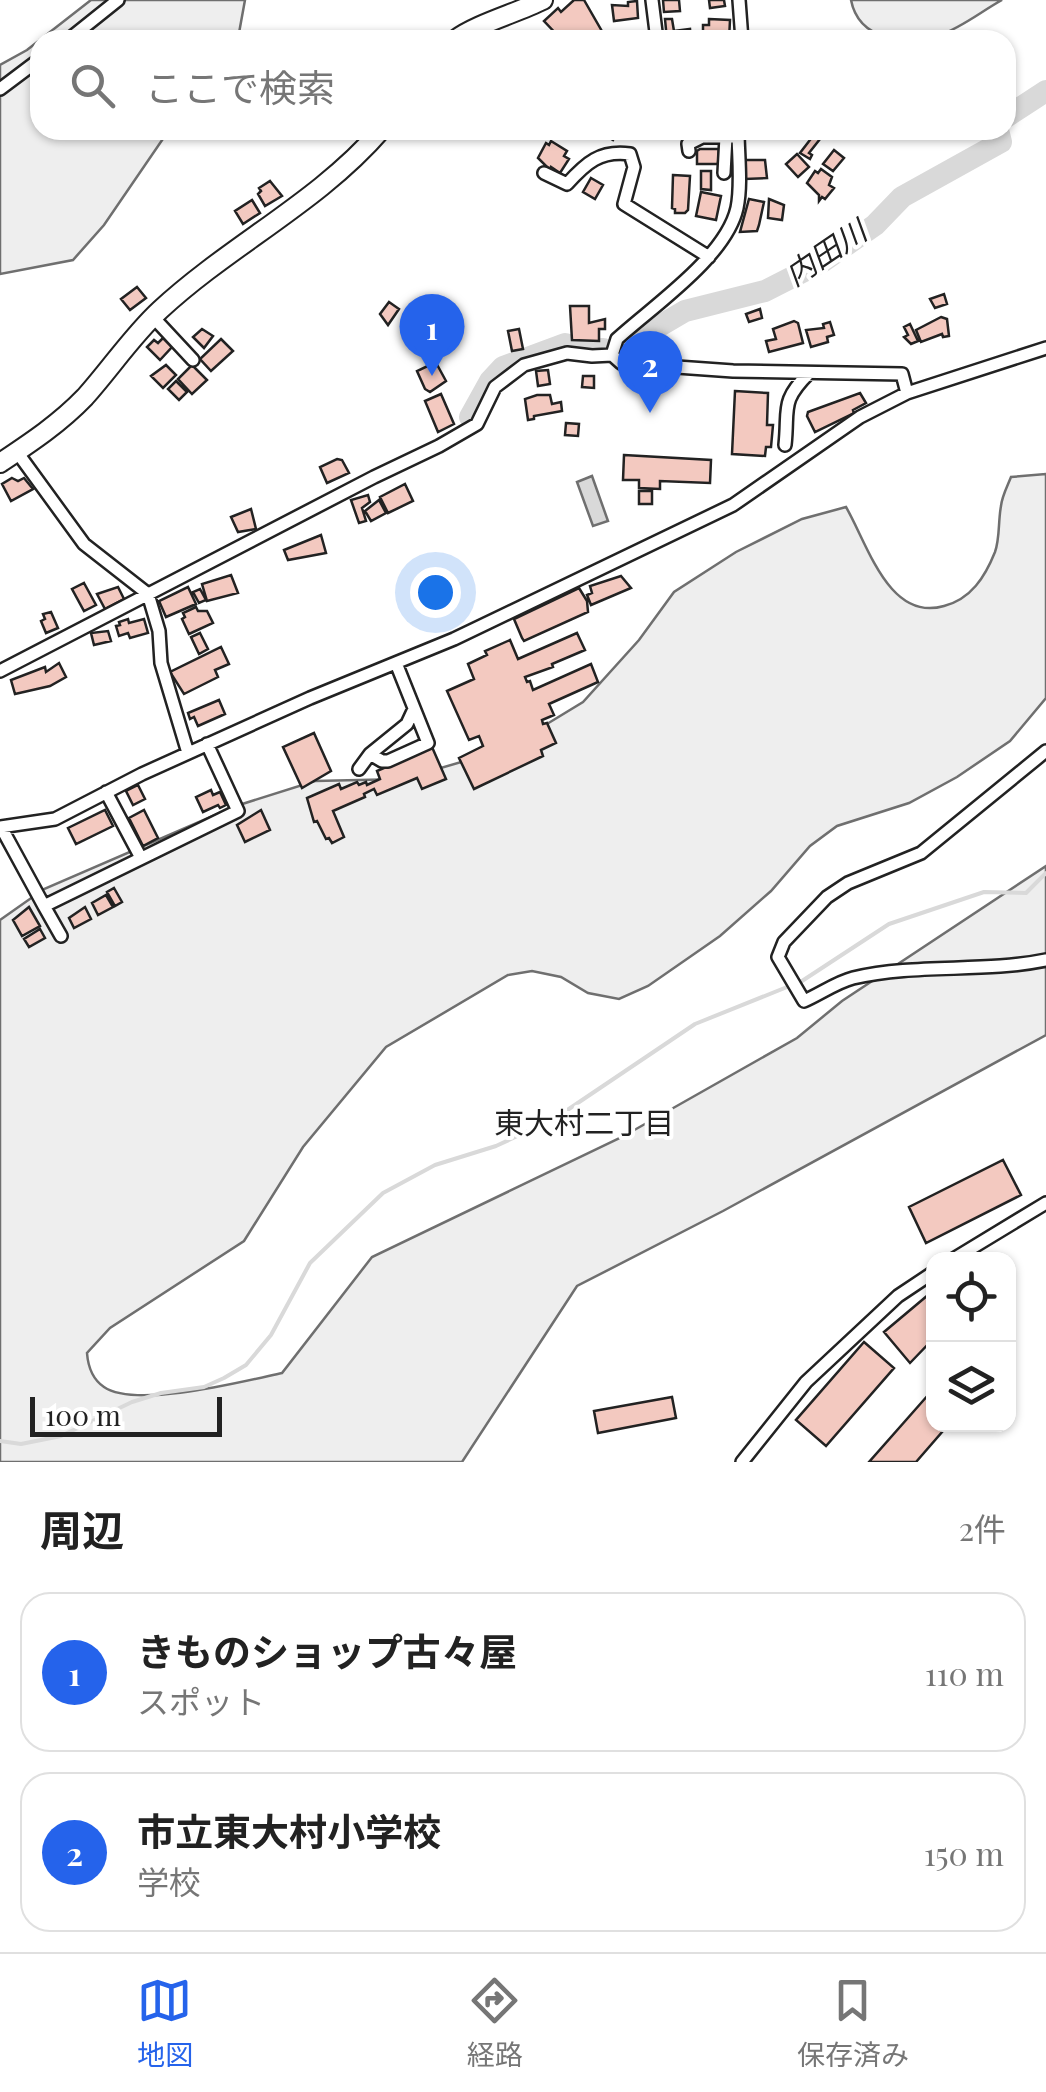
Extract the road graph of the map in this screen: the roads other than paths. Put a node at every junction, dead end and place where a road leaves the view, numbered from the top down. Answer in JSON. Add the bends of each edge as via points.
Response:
{"nodes":[{"id":1,"x":118,"y":0,"type":"edge"},
{"id":2,"x":543,"y":0,"type":"edge"},
{"id":3,"x":652,"y":0,"type":"edge"},
{"id":4,"x":740,"y":0,"type":"edge"},
{"id":5,"x":80,"y":30,"type":"edge"},
{"id":6,"x":471,"y":30,"type":"edge"},
{"id":7,"x":656,"y":30,"type":"edge"},
{"id":8,"x":742,"y":30,"type":"edge"},
{"id":9,"x":30,"y":66,"type":"edge"},
{"id":10,"x":0,"y":88,"type":"edge"},
{"id":11,"x":372,"y":140,"type":"edge"},
{"id":12,"x":693,"y":140,"type":"edge"},
{"id":13,"x":733,"y":140,"type":"edge"},
{"id":14,"x":734,"y":140,"type":"edge"},
{"id":15,"x":689,"y":151,"type":"dead end"},
{"id":16,"x":544,"y":173,"type":"dead end"},
{"id":17,"x":724,"y":173,"type":"dead end"},
{"id":18,"x":709,"y":257,"type":"junction"},
{"id":19,"x":153,"y":317,"type":"junction"},
{"id":20,"x":1046,"y":348,"type":"edge"},
{"id":21,"x":612,"y":355,"type":"junction"},
{"id":22,"x":193,"y":360,"type":"dead end"},
{"id":23,"x":809,"y":373,"type":"junction"},
{"id":24,"x":907,"y":393,"type":"junction"},
{"id":25,"x":785,"y":445,"type":"dead end"},
{"id":26,"x":17,"y":452,"type":"junction"},
{"id":27,"x":0,"y":463,"type":"edge"},
{"id":28,"x":148,"y":594,"type":"junction"},
{"id":29,"x":396,"y":662,"type":"junction"},
{"id":30,"x":0,"y":671,"type":"edge"},
{"id":31,"x":414,"y":709,"type":"junction"},
{"id":32,"x":207,"y":744,"type":"junction"},
{"id":33,"x":1046,"y":751,"type":"edge"},
{"id":34,"x":188,"y":753,"type":"junction"},
{"id":35,"x":370,"y":754,"type":"junction"},
{"id":36,"x":360,"y":768,"type":"dead end"},
{"id":37,"x":106,"y":792,"type":"junction"},
{"id":38,"x":1,"y":827,"type":"edge"},
{"id":39,"x":141,"y":858,"type":"junction"},
{"id":40,"x":44,"y":906,"type":"junction"},
{"id":41,"x":61,"y":936,"type":"dead end"},
{"id":42,"x":1046,"y":960,"type":"edge"},
{"id":43,"x":1046,"y":1203,"type":"edge"},
{"id":44,"x":965,"y":1252,"type":"edge"},
{"id":45,"x":926,"y":1277,"type":"edge"},
{"id":46,"x":742,"y":1462,"type":"edge"}],
"edges":[{"from":1,"to":5,"type":"street"},
{"from":2,"to":6,"type":"street"},
{"from":3,"to":7,"type":"street"},
{"from":4,"to":8,"type":"street"},
{"from":9,"to":10,"type":"street"},
{"from":11,"to":19,"type":"street"},
{"from":12,"to":15,"type":"street"},
{"from":13,"to":17,"type":"street"},
{"from":14,"to":18,"type":"street","via":[[737,207]]},
{"from":16,"to":18,"type":"street","via":[[567,184],[596,157],[630,154],[634,168],[624,204]]},
{"from":18,"to":21,"type":"street","via":[[617,339]]},
{"from":19,"to":22,"type":"street"},
{"from":19,"to":26,"type":"street","via":[[85,396]]},
{"from":20,"to":24,"type":"street"},
{"from":21,"to":23,"type":"street","via":[[621,363]]},
{"from":21,"to":28,"type":"street","via":[[567,352],[524,365],[495,386],[476,424]]},
{"from":23,"to":24,"type":"street","via":[[902,374]]},
{"from":23,"to":25,"type":"street","via":[[787,400]]},
{"from":24,"to":29,"type":"street","via":[[860,417],[733,505]]},
{"from":26,"to":27,"type":"street"},
{"from":26,"to":28,"type":"street","via":[[84,544]]},
{"from":28,"to":30,"type":"street"},
{"from":28,"to":34,"type":"street"},
{"from":29,"to":31,"type":"street"},
{"from":29,"to":32,"type":"street"},
{"from":31,"to":35,"type":"street","via":[[407,724]]},
{"from":31,"to":35,"type":"street","via":[[428,743],[388,761]]},
{"from":32,"to":34,"type":"street"},
{"from":32,"to":39,"type":"street","via":[[238,810]]},
{"from":33,"to":42,"type":"street","via":[[921,852],[827,898],[778,957],[804,1001],[851,978]]},
{"from":34,"to":37,"type":"street"},
{"from":35,"to":36,"type":"street"},
{"from":37,"to":38,"type":"street","via":[[54,819]]},
{"from":37,"to":39,"type":"street"},
{"from":38,"to":40,"type":"street"},
{"from":39,"to":40,"type":"street"},
{"from":40,"to":41,"type":"street"},
{"from":43,"to":44,"type":"street"},
{"from":45,"to":46,"type":"street","via":[[806,1382]]}]}
